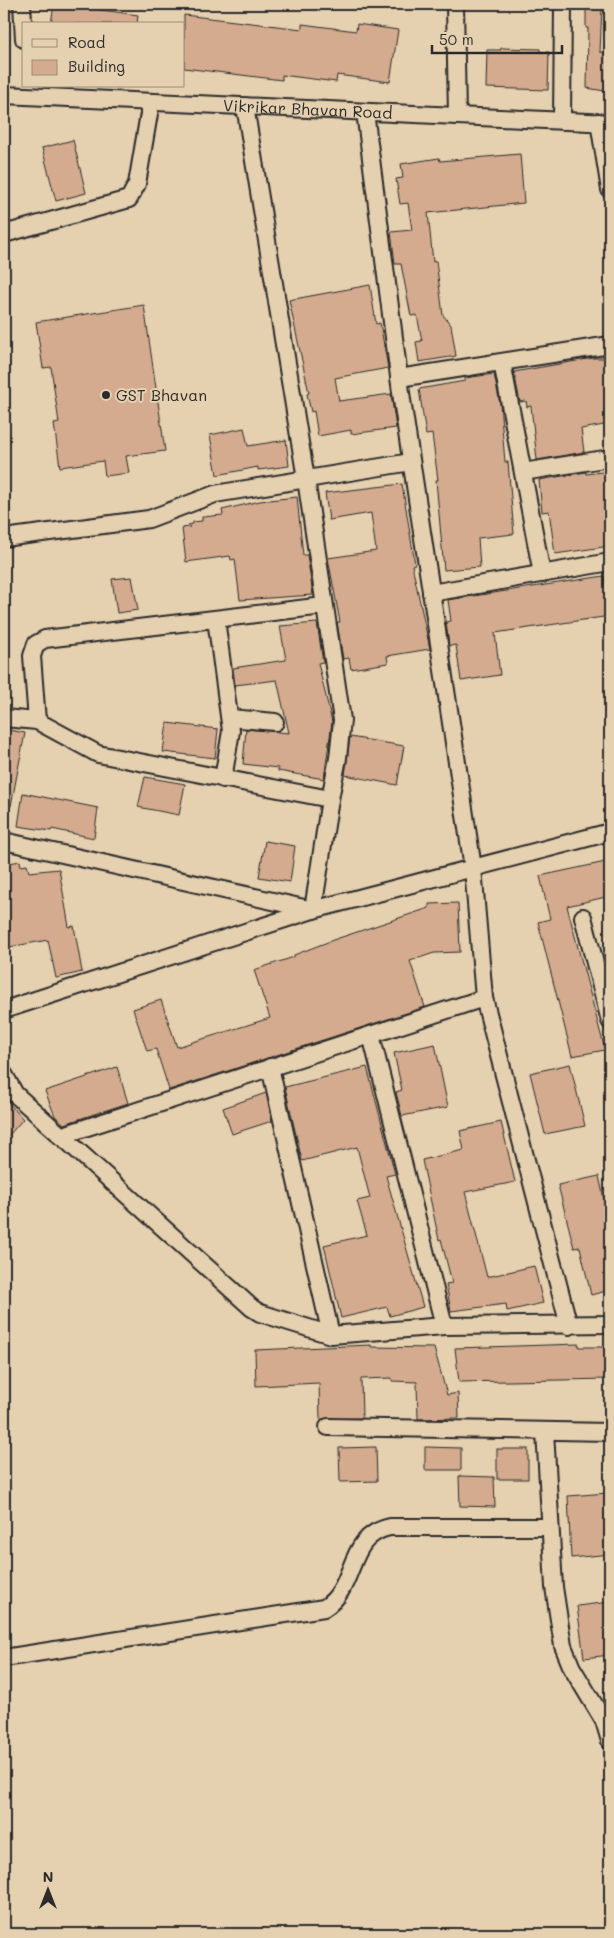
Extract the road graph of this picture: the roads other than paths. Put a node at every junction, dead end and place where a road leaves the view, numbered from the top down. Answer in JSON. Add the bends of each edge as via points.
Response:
{"nodes":[{"id":1,"x":22,"y":4,"type":"edge"},
{"id":2,"x":455,"y":4,"type":"edge"},
{"id":3,"x":562,"y":4,"type":"edge"},
{"id":4,"x":23,"y":22,"type":"edge"},
{"id":5,"x":26,"y":91,"type":"edge"},
{"id":6,"x":4,"y":95,"type":"edge"},
{"id":7,"x":151,"y":102,"type":"junction"},
{"id":8,"x":245,"y":106,"type":"junction"},
{"id":9,"x":365,"y":112,"type":"junction"},
{"id":10,"x":457,"y":116,"type":"junction"},
{"id":11,"x":562,"y":121,"type":"junction"},
{"id":12,"x":605,"y":122,"type":"edge"},
{"id":13,"x":610,"y":190,"type":"edge"},
{"id":14,"x":4,"y":234,"type":"edge"},
{"id":15,"x":610,"y":345,"type":"edge"},
{"id":16,"x":502,"y":362,"type":"junction"},
{"id":17,"x":399,"y":378,"type":"junction"},
{"id":18,"x":610,"y":458,"type":"edge"},
{"id":19,"x":411,"y":462,"type":"junction"},
{"id":20,"x":523,"y":472,"type":"junction"},
{"id":21,"x":306,"y":479,"type":"junction"},
{"id":22,"x":4,"y":536,"type":"edge"},
{"id":23,"x":610,"y":562,"type":"edge"},
{"id":24,"x":542,"y":574,"type":"junction"},
{"id":25,"x":431,"y":593,"type":"junction"},
{"id":26,"x":324,"y":606,"type":"junction"},
{"id":27,"x":216,"y":619,"type":"junction"},
{"id":28,"x":4,"y":718,"type":"edge"},
{"id":29,"x":230,"y":718,"type":"junction"},
{"id":30,"x":37,"y":721,"type":"junction"},
{"id":31,"x":275,"y":722,"type":"dead end"},
{"id":32,"x":223,"y":779,"type":"junction"},
{"id":33,"x":330,"y":799,"type":"junction"},
{"id":34,"x":610,"y":832,"type":"edge"},
{"id":35,"x":4,"y":840,"type":"edge"},
{"id":36,"x":473,"y":868,"type":"junction"},
{"id":37,"x":313,"y":910,"type":"junction"},
{"id":38,"x":583,"y":917,"type":"dead end"},
{"id":39,"x":484,"y":998,"type":"junction"},
{"id":40,"x":4,"y":1010,"type":"edge"},
{"id":41,"x":610,"y":1021,"type":"edge"},
{"id":42,"x":371,"y":1034,"type":"junction"},
{"id":43,"x":270,"y":1068,"type":"junction"},
{"id":44,"x":4,"y":1074,"type":"edge"},
{"id":45,"x":60,"y":1136,"type":"junction"},
{"id":46,"x":610,"y":1324,"type":"edge"},
{"id":47,"x":444,"y":1326,"type":"junction"},
{"id":48,"x":569,"y":1326,"type":"junction"},
{"id":49,"x":331,"y":1336,"type":"junction"},
{"id":50,"x":328,"y":1427,"type":"dead end"},
{"id":51,"x":545,"y":1431,"type":"junction"},
{"id":52,"x":610,"y":1432,"type":"edge"},
{"id":53,"x":550,"y":1527,"type":"junction"},
{"id":54,"x":4,"y":1658,"type":"edge"},
{"id":55,"x":610,"y":1741,"type":"edge"}],
"edges":[{"from":1,"to":4,"type":"street"},
{"from":2,"to":10,"type":"street"},
{"from":3,"to":11,"type":"street"},
{"from":5,"to":6,"type":"street","name":"Vikrikar Bhavan Road"},
{"from":5,"to":7,"type":"street","name":"Vikrikar Bhavan Road"},
{"from":7,"to":8,"type":"street","name":"Vikrikar Bhavan Road"},
{"from":7,"to":14,"type":"street","via":[[137,184],[129,199]]},
{"from":8,"to":9,"type":"street","name":"Vikrikar Bhavan Road"},
{"from":8,"to":21,"type":"street"},
{"from":9,"to":10,"type":"street","name":"Vikrikar Bhavan Road"},
{"from":9,"to":17,"type":"street"},
{"from":10,"to":11,"type":"street","name":"Vikrikar Bhavan Road"},
{"from":11,"to":12,"type":"street","name":"Vikrikar Bhavan Road"},
{"from":12,"to":13,"type":"street"},
{"from":15,"to":16,"type":"street"},
{"from":16,"to":17,"type":"street"},
{"from":16,"to":20,"type":"street"},
{"from":17,"to":19,"type":"street"},
{"from":18,"to":20,"type":"street"},
{"from":19,"to":21,"type":"street"},
{"from":19,"to":25,"type":"street"},
{"from":20,"to":24,"type":"street"},
{"from":21,"to":22,"type":"street","via":[[215,494],[149,519]]},
{"from":21,"to":26,"type":"street"},
{"from":23,"to":24,"type":"street"},
{"from":24,"to":25,"type":"street"},
{"from":25,"to":36,"type":"street"},
{"from":26,"to":27,"type":"street"},
{"from":26,"to":33,"type":"street","via":[[342,720]]},
{"from":27,"to":29,"type":"street"},
{"from":27,"to":30,"type":"street","via":[[44,639],[36,644],[32,656]]},
{"from":28,"to":30,"type":"street"},
{"from":29,"to":31,"type":"street"},
{"from":29,"to":32,"type":"street","via":[[230,743]]},
{"from":30,"to":32,"type":"street","via":[[98,754]]},
{"from":32,"to":33,"type":"street"},
{"from":33,"to":37,"type":"street"},
{"from":34,"to":36,"type":"street"},
{"from":35,"to":37,"type":"street"},
{"from":36,"to":37,"type":"street"},
{"from":36,"to":39,"type":"street"},
{"from":37,"to":40,"type":"street"},
{"from":38,"to":41,"type":"street"},
{"from":39,"to":42,"type":"street"},
{"from":39,"to":48,"type":"street"},
{"from":42,"to":43,"type":"street"},
{"from":42,"to":47,"type":"street"},
{"from":43,"to":45,"type":"street"},
{"from":43,"to":49,"type":"street"},
{"from":44,"to":45,"type":"street","via":[[15,1094]]},
{"from":45,"to":49,"type":"street","via":[[252,1308]]},
{"from":46,"to":48,"type":"street"},
{"from":47,"to":48,"type":"street"},
{"from":47,"to":49,"type":"street"},
{"from":50,"to":51,"type":"street"},
{"from":51,"to":52,"type":"street"},
{"from":51,"to":53,"type":"street"},
{"from":53,"to":54,"type":"street","via":[[379,1529],[364,1540],[336,1600],[324,1608]]},
{"from":53,"to":55,"type":"street","via":[[563,1646],[572,1668],[604,1721]]}]}
